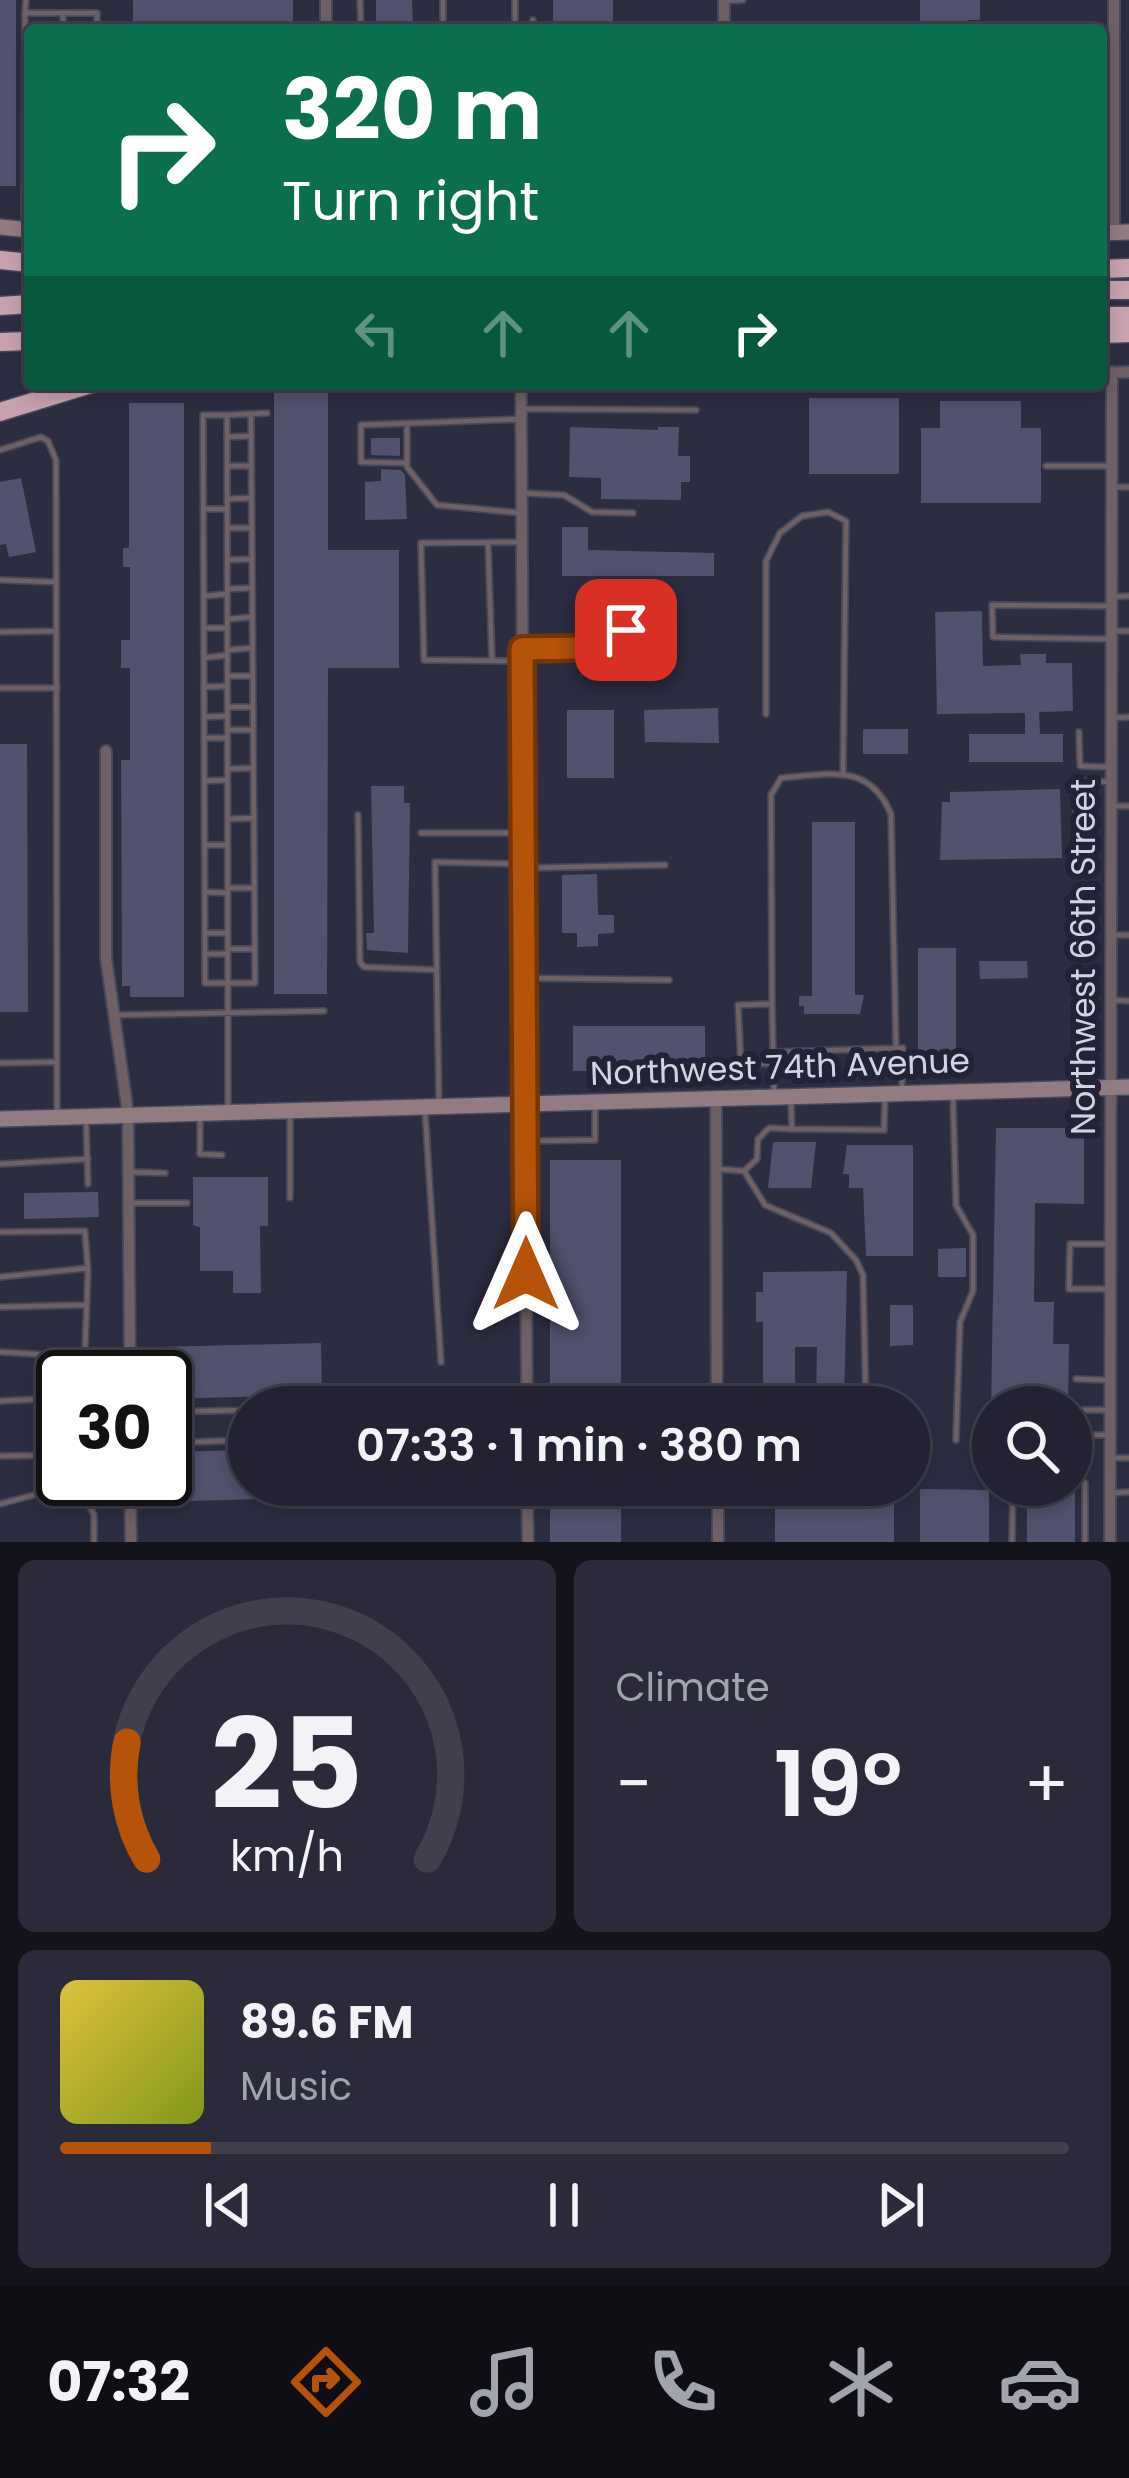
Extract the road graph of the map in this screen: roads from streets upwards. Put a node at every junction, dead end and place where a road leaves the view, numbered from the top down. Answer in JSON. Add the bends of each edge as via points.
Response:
{"nodes":[{"id":1,"x":1114,"y":0,"type":"edge"},
{"id":2,"x":1114,"y":232,"type":"edge"},
{"id":3,"x":1107,"y":388,"type":"edge"},
{"id":4,"x":72,"y":390,"type":"edge"},
{"id":5,"x":521,"y":390,"type":"dead end"},
{"id":6,"x":0,"y":412,"type":"edge"},
{"id":7,"x":106,"y":751,"type":"dead end"},
{"id":8,"x":1129,"y":1087,"type":"edge"},
{"id":9,"x":1110,"y":1088,"type":"junction"},
{"id":10,"x":716,"y":1099,"type":"junction"},
{"id":11,"x":524,"y":1104,"type":"junction"},
{"id":12,"x":128,"y":1113,"type":"junction"},
{"id":13,"x":0,"y":1118,"type":"edge"},
{"id":14,"x":1129,"y":1277,"type":"edge"},
{"id":15,"x":1112,"y":1283,"type":"junction"},
{"id":16,"x":130,"y":1350,"type":"edge"},
{"id":17,"x":526,"y":1386,"type":"edge"},
{"id":18,"x":717,"y":1386,"type":"edge"},
{"id":19,"x":130,"y":1506,"type":"edge"},
{"id":20,"x":527,"y":1506,"type":"edge"},
{"id":21,"x":718,"y":1506,"type":"edge"},
{"id":22,"x":131,"y":1542,"type":"edge"},
{"id":23,"x":528,"y":1542,"type":"edge"},
{"id":24,"x":718,"y":1542,"type":"edge"},
{"id":25,"x":1111,"y":1542,"type":"edge"}],
"edges":[{"from":1,"to":2,"type":"street"},
{"from":3,"to":9,"type":"street","name":"Northwest 66th Street"},
{"from":4,"to":6,"type":"highway"},
{"from":5,"to":11,"type":"street"},
{"from":7,"to":12,"type":"street","via":[[106,958]]},
{"from":8,"to":9,"type":"street","name":"Northwest 74th Avenue"},
{"from":9,"to":10,"type":"street","name":"Northwest 74th Avenue"},
{"from":9,"to":15,"type":"street","name":"Northwest 66th Street"},
{"from":10,"to":11,"type":"street","name":"Northwest 74th Avenue"},
{"from":10,"to":18,"type":"street"},
{"from":11,"to":12,"type":"street","name":"Northwest 74th Avenue"},
{"from":11,"to":17,"type":"street"},
{"from":12,"to":13,"type":"street","name":"Northwest 74th Avenue"},
{"from":12,"to":16,"type":"street"},
{"from":14,"to":15,"type":"street"},
{"from":15,"to":25,"type":"street","name":"Northwest 66th Street"},
{"from":19,"to":22,"type":"street"},
{"from":20,"to":23,"type":"street"},
{"from":21,"to":24,"type":"street"}]}
